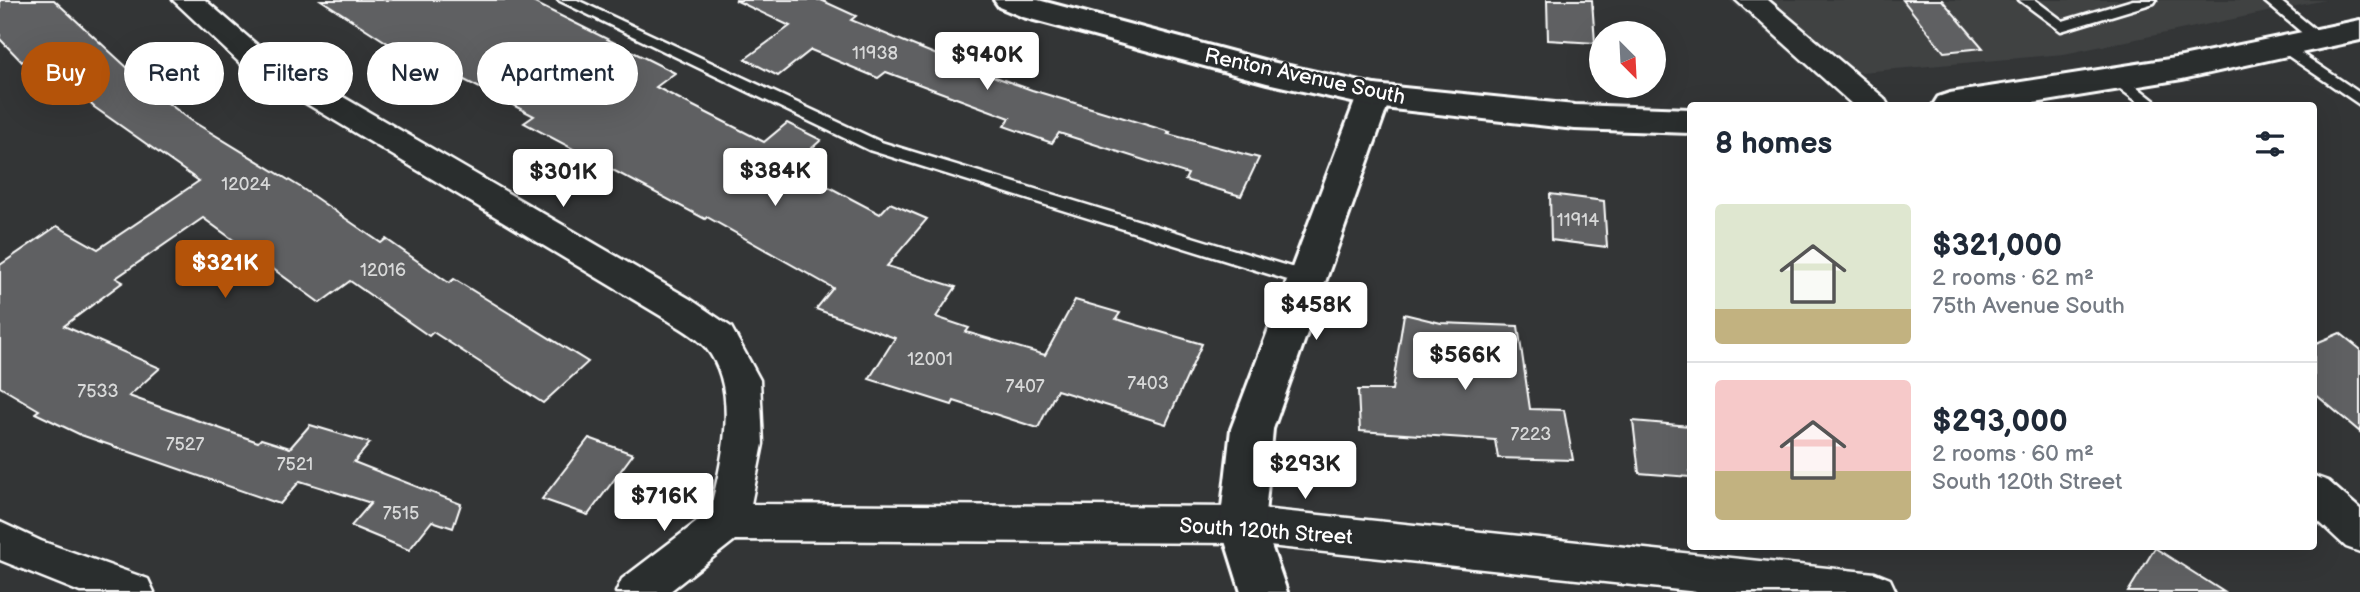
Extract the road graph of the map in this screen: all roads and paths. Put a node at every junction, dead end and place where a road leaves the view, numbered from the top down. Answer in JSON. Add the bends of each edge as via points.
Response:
{"nodes":[{"id":1,"x":187,"y":0,"type":"edge"},
{"id":2,"x":565,"y":0,"type":"edge"},
{"id":3,"x":1010,"y":0,"type":"edge"},
{"id":4,"x":1750,"y":0,"type":"edge"},
{"id":5,"x":2026,"y":0,"type":"edge"},
{"id":6,"x":2149,"y":0,"type":"edge"},
{"id":7,"x":2270,"y":0,"type":"edge"},
{"id":8,"x":2360,"y":30,"type":"edge"},
{"id":9,"x":2318,"y":39,"type":"junction"},
{"id":10,"x":2283,"y":46,"type":"junction"},
{"id":11,"x":2117,"y":79,"type":"junction"},
{"id":12,"x":1374,"y":96,"type":"junction"},
{"id":13,"x":2360,"y":100,"type":"edge"},
{"id":14,"x":1869,"y":102,"type":"edge"},
{"id":15,"x":1969,"y":102,"type":"edge"},
{"id":16,"x":2148,"y":102,"type":"edge"},
{"id":17,"x":1687,"y":121,"type":"edge"},
{"id":18,"x":1307,"y":279,"type":"junction"},
{"id":19,"x":2317,"y":496,"type":"edge"},
{"id":20,"x":728,"y":522,"type":"junction"},
{"id":21,"x":1242,"y":525,"type":"junction"},
{"id":22,"x":2360,"y":534,"type":"edge"},
{"id":23,"x":0,"y":540,"type":"edge"},
{"id":24,"x":133,"y":592,"type":"edge"},
{"id":25,"x":636,"y":592,"type":"edge"},
{"id":26,"x":1264,"y":592,"type":"edge"},
{"id":27,"x":1875,"y":592,"type":"edge"}],
"edges":[{"from":1,"to":20,"type":"street","via":[[253,58],[718,337],[742,380],[744,444]]},
{"from":2,"to":18,"type":"lane","via":[[875,146]]},
{"from":3,"to":12,"type":"main road","name":"Renton Avenue South","via":[[1267,72]]},
{"from":4,"to":14,"type":"street"},
{"from":5,"to":6,"type":"lane","via":[[2061,26]]},
{"from":7,"to":9,"type":"lane"},
{"from":8,"to":9,"type":"main road"},
{"from":9,"to":10,"type":"main road"},
{"from":10,"to":11,"type":"main road"},
{"from":10,"to":13,"type":"lane"},
{"from":11,"to":15,"type":"main road"},
{"from":11,"to":16,"type":"lane"},
{"from":12,"to":17,"type":"main road","name":"Renton Avenue South","via":[[1575,117]]},
{"from":12,"to":18,"type":"main road"},
{"from":18,"to":21,"type":"main road","via":[[1252,429]]},
{"from":19,"to":22,"type":"street"},
{"from":20,"to":21,"type":"street","name":"South 120th Street"},
{"from":20,"to":25,"type":"street"},
{"from":21,"to":26,"type":"main road"},
{"from":21,"to":27,"type":"street","name":"South 120th Street"},
{"from":23,"to":24,"type":"street"}]}
